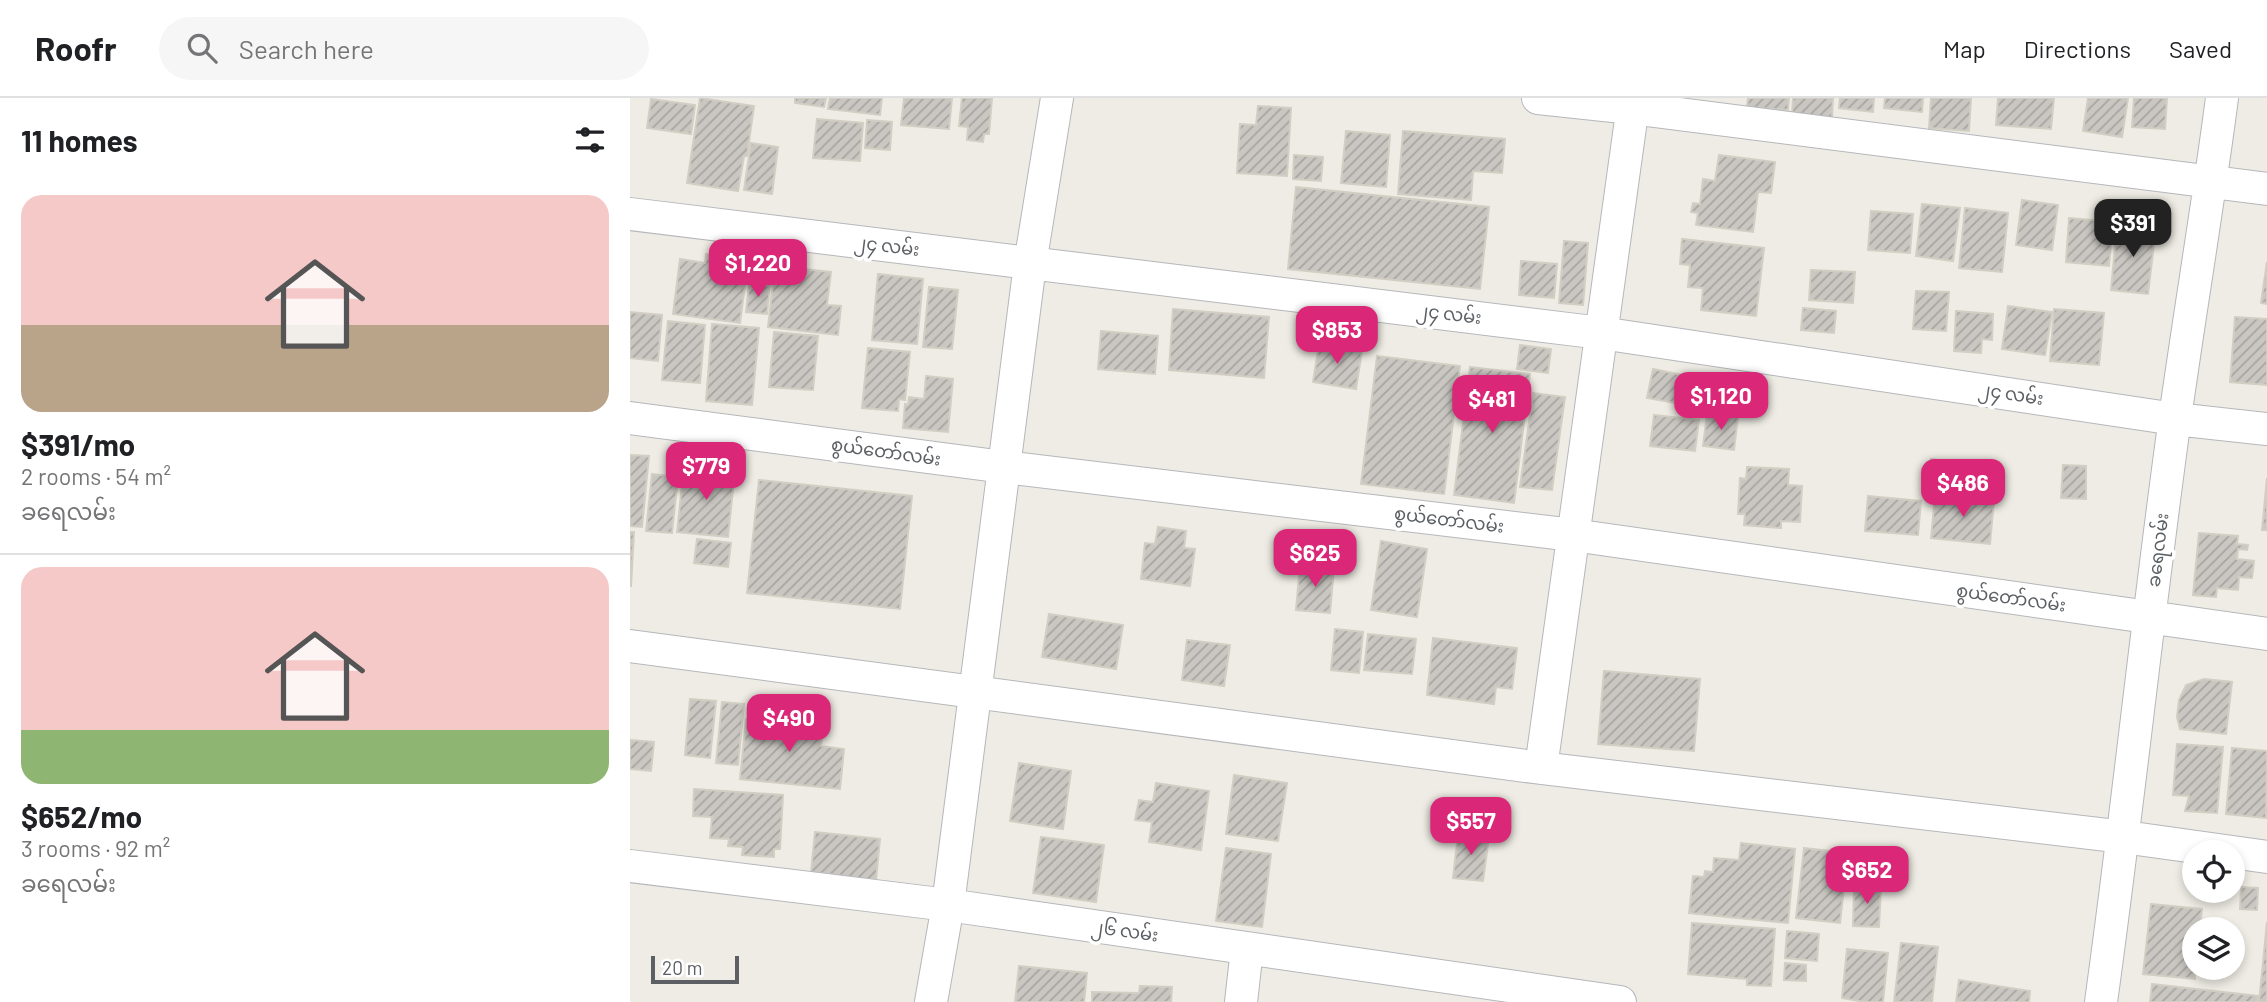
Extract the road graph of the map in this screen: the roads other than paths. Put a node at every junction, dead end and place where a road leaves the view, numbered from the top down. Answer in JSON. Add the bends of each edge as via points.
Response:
{"nodes":[{"id":1,"x":1057,"y":98,"type":"edge"},
{"id":2,"x":1538,"y":98,"type":"edge"},
{"id":3,"x":2222,"y":98,"type":"edge"},
{"id":4,"x":1633,"y":103,"type":"edge"},
{"id":5,"x":2211,"y":181,"type":"junction"},
{"id":6,"x":2267,"y":189,"type":"edge"},
{"id":7,"x":630,"y":214,"type":"edge"},
{"id":8,"x":1030,"y":264,"type":"junction"},
{"id":9,"x":1601,"y":332,"type":"junction"},
{"id":10,"x":630,"y":418,"type":"edge"},
{"id":11,"x":2175,"y":419,"type":"junction"},
{"id":12,"x":2267,"y":429,"type":"edge"},
{"id":13,"x":1004,"y":467,"type":"junction"},
{"id":14,"x":1573,"y":535,"type":"junction"},
{"id":15,"x":2150,"y":618,"type":"junction"},
{"id":16,"x":2267,"y":634,"type":"edge"},
{"id":17,"x":630,"y":646,"type":"edge"},
{"id":18,"x":974,"y":693,"type":"junction"},
{"id":19,"x":1541,"y":768,"type":"junction"},
{"id":20,"x":2124,"y":837,"type":"junction"},
{"id":21,"x":2267,"y":857,"type":"edge"},
{"id":22,"x":630,"y":866,"type":"edge"},
{"id":23,"x":948,"y":905,"type":"junction"},
{"id":24,"x":1247,"y":948,"type":"junction"},
{"id":25,"x":931,"y":1002,"type":"edge"},
{"id":26,"x":1241,"y":1002,"type":"edge"},
{"id":27,"x":1620,"y":1002,"type":"edge"},
{"id":28,"x":2101,"y":1002,"type":"edge"}],
"edges":[{"from":1,"to":8,"type":"street"},
{"from":2,"to":4,"type":"street"},
{"from":3,"to":5,"type":"street","name":"ခရေလမ်း"},
{"from":4,"to":5,"type":"street"},
{"from":4,"to":9,"type":"street"},
{"from":5,"to":6,"type":"street"},
{"from":5,"to":11,"type":"street","name":"ခရေလမ်း"},
{"from":7,"to":8,"type":"street","name":"၂၄ လမ်း"},
{"from":8,"to":9,"type":"street","name":"၂၄ လမ်း"},
{"from":8,"to":13,"type":"street"},
{"from":9,"to":11,"type":"street","name":"၂၄ လမ်း"},
{"from":9,"to":14,"type":"street"},
{"from":10,"to":13,"type":"street","name":"စွယ်တော်လမ်း"},
{"from":11,"to":12,"type":"street","name":"၂၄ လမ်း"},
{"from":11,"to":15,"type":"street","name":"ခရေလမ်း"},
{"from":13,"to":14,"type":"street","name":"စွယ်တော်လမ်း"},
{"from":13,"to":18,"type":"street"},
{"from":14,"to":15,"type":"street","name":"စွယ်တော်လမ်း"},
{"from":14,"to":19,"type":"street"},
{"from":15,"to":16,"type":"street","name":"စွယ်တော်လမ်း"},
{"from":15,"to":20,"type":"street","name":"ခရေလမ်း"},
{"from":17,"to":18,"type":"street"},
{"from":18,"to":19,"type":"street"},
{"from":18,"to":23,"type":"street"},
{"from":19,"to":20,"type":"street"},
{"from":20,"to":21,"type":"street"},
{"from":20,"to":28,"type":"street","name":"ခရေလမ်း"},
{"from":22,"to":23,"type":"street","name":"၂၆ လမ်း"},
{"from":23,"to":24,"type":"street","name":"၂၆ လမ်း"},
{"from":23,"to":25,"type":"street"},
{"from":24,"to":26,"type":"street"},
{"from":24,"to":27,"type":"street","name":"၂၆ လမ်း"}]}
